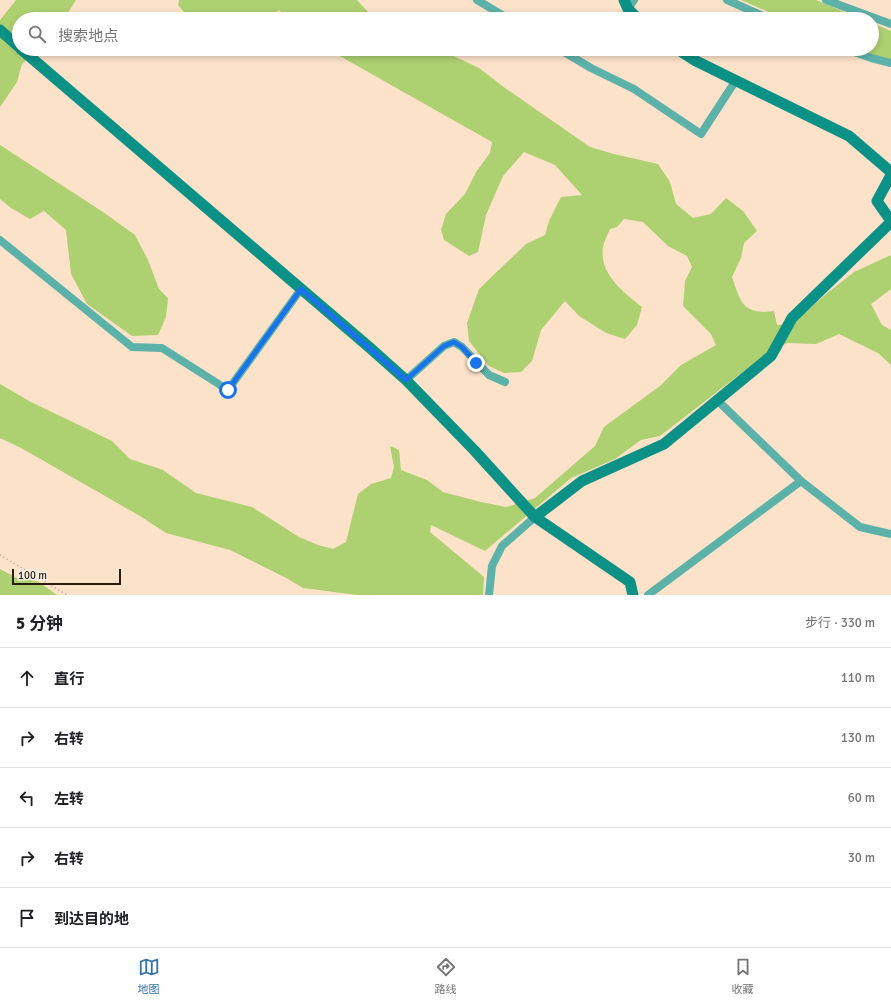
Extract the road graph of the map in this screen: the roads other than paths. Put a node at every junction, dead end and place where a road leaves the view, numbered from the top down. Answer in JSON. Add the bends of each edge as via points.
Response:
{"nodes":[{"id":1,"x":477,"y":0,"type":"edge"},
{"id":2,"x":727,"y":0,"type":"edge"},
{"id":3,"x":826,"y":0,"type":"edge"},
{"id":4,"x":628,"y":3,"type":"edge"},
{"id":5,"x":497,"y":12,"type":"edge"},
{"id":6,"x":634,"y":12,"type":"edge"},
{"id":7,"x":754,"y":12,"type":"edge"},
{"id":8,"x":858,"y":12,"type":"edge"},
{"id":9,"x":879,"y":20,"type":"edge"},
{"id":10,"x":891,"y":24,"type":"edge"},
{"id":11,"x":0,"y":30,"type":"edge"},
{"id":12,"x":12,"y":41,"type":"edge"},
{"id":13,"x":29,"y":56,"type":"edge"},
{"id":14,"x":571,"y":56,"type":"edge"},
{"id":15,"x":688,"y":56,"type":"edge"},
{"id":16,"x":865,"y":56,"type":"edge"},
{"id":17,"x":891,"y":64,"type":"edge"},
{"id":18,"x":736,"y":80,"type":"junction"},
{"id":19,"x":891,"y":172,"type":"edge"},
{"id":20,"x":891,"y":175,"type":"edge"},
{"id":21,"x":891,"y":222,"type":"edge"},
{"id":22,"x":0,"y":240,"type":"edge"},
{"id":23,"x":301,"y":289,"type":"junction"},
{"id":24,"x":406,"y":380,"type":"junction"},
{"id":25,"x":505,"y":382,"type":"dead end"},
{"id":26,"x":718,"y":400,"type":"junction"},
{"id":27,"x":801,"y":481,"type":"junction"},
{"id":28,"x":533,"y":515,"type":"junction"},
{"id":29,"x":891,"y":534,"type":"edge"},
{"id":30,"x":489,"y":595,"type":"edge"},
{"id":31,"x":633,"y":595,"type":"edge"},
{"id":32,"x":648,"y":595,"type":"edge"}],
"edges":[{"from":1,"to":5,"type":"street"},
{"from":2,"to":7,"type":"street"},
{"from":3,"to":8,"type":"street"},
{"from":4,"to":6,"type":"street"},
{"from":9,"to":10,"type":"street"},
{"from":11,"to":12,"type":"street"},
{"from":13,"to":23,"type":"street"},
{"from":14,"to":18,"type":"street","via":[[634,90],[701,134]]},
{"from":15,"to":18,"type":"street"},
{"from":16,"to":17,"type":"street"},
{"from":18,"to":19,"type":"street","via":[[849,136]]},
{"from":20,"to":21,"type":"street","via":[[877,201]]},
{"from":21,"to":26,"type":"street","via":[[792,318],[771,356]]},
{"from":22,"to":23,"type":"street","via":[[132,347],[162,348],[228,390]]},
{"from":23,"to":24,"type":"street"},
{"from":24,"to":25,"type":"street","via":[[444,346],[454,342],[489,375]]},
{"from":24,"to":28,"type":"street"},
{"from":26,"to":27,"type":"street"},
{"from":26,"to":28,"type":"street","via":[[664,444],[582,481]]},
{"from":27,"to":29,"type":"street","via":[[860,527]]},
{"from":27,"to":32,"type":"street"},
{"from":28,"to":30,"type":"street","via":[[502,546],[492,566]]},
{"from":28,"to":31,"type":"street","via":[[630,582]]}]}
